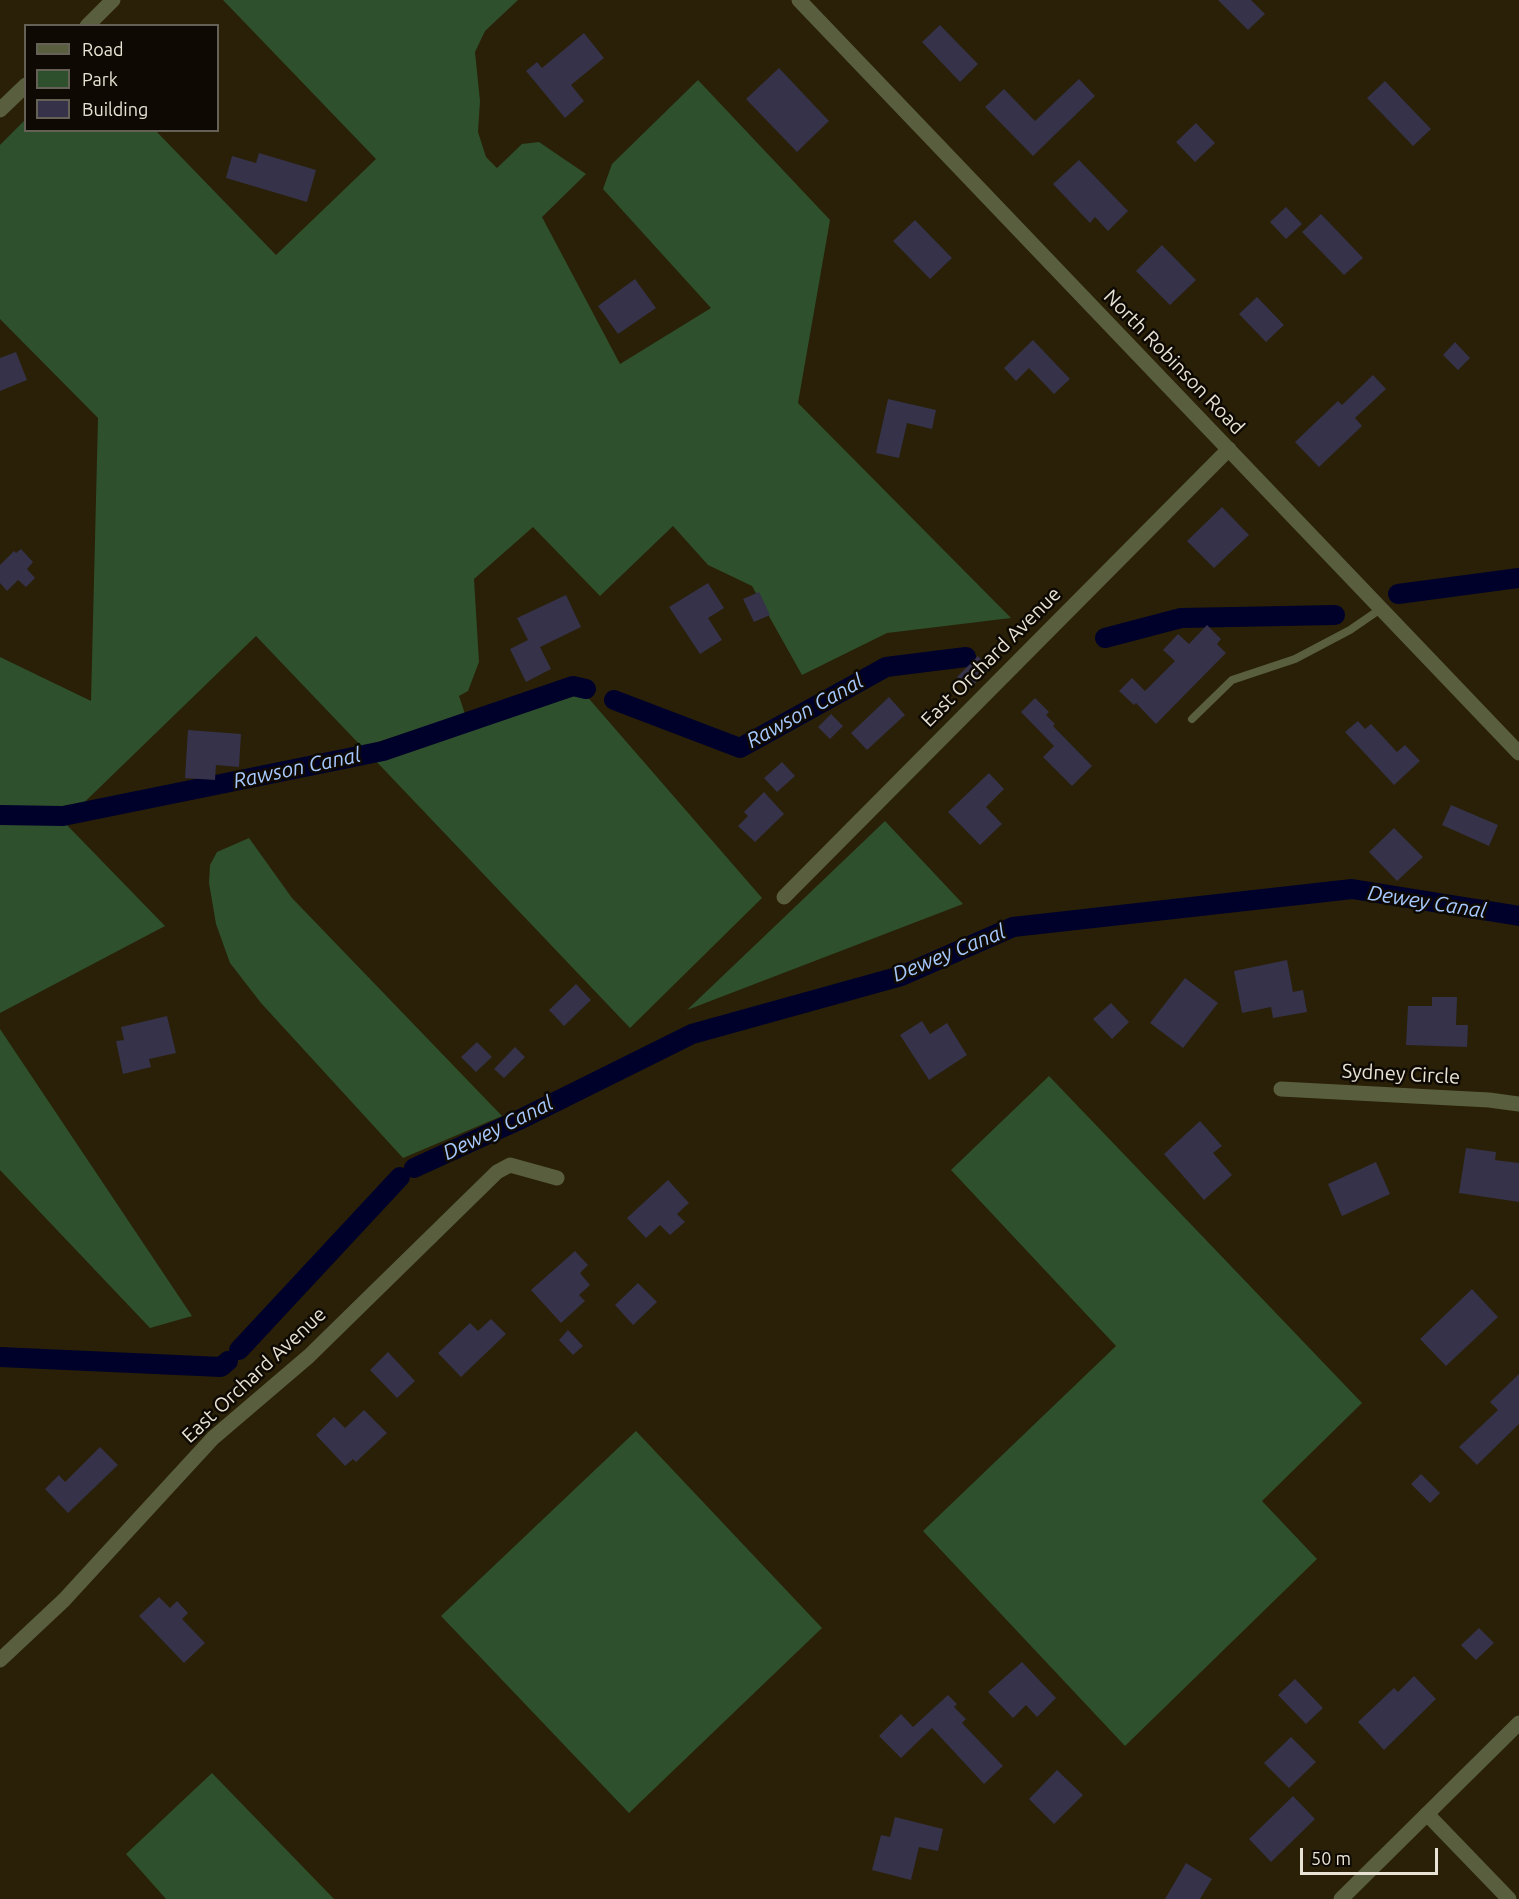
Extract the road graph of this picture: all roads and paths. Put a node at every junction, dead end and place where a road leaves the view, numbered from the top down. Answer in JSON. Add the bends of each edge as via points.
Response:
{"nodes":[{"id":1,"x":113,"y":0,"type":"edge"},
{"id":2,"x":799,"y":0,"type":"edge"},
{"id":3,"x":89,"y":24,"type":"edge"},
{"id":4,"x":24,"y":88,"type":"edge"},
{"id":5,"x":0,"y":110,"type":"edge"},
{"id":6,"x":1229,"y":449,"type":"junction"},
{"id":7,"x":1382,"y":608,"type":"junction"},
{"id":8,"x":1192,"y":719,"type":"dead end"},
{"id":9,"x":1519,"y":753,"type":"edge"},
{"id":10,"x":784,"y":897,"type":"dead end"},
{"id":11,"x":1281,"y":1089,"type":"dead end"},
{"id":12,"x":1519,"y":1104,"type":"edge"},
{"id":13,"x":557,"y":1178,"type":"dead end"},
{"id":14,"x":0,"y":1660,"type":"edge"},
{"id":15,"x":1519,"y":1723,"type":"edge"},
{"id":16,"x":1427,"y":1814,"type":"junction"},
{"id":17,"x":1341,"y":1899,"type":"edge"},
{"id":18,"x":1509,"y":1899,"type":"edge"}],
"edges":[{"from":1,"to":3,"type":"street"},
{"from":2,"to":6,"type":"street","name":"North Robinson Road"},
{"from":4,"to":5,"type":"street"},
{"from":6,"to":7,"type":"street","name":"North Robinson Road"},
{"from":6,"to":10,"type":"street","name":"East Orchard Avenue"},
{"from":7,"to":8,"type":"lane","via":[[1295,659],[1232,680]]},
{"from":7,"to":9,"type":"street","name":"North Robinson Road"},
{"from":11,"to":12,"type":"street","name":"Sydney Circle"},
{"from":13,"to":14,"type":"street","name":"East Orchard Avenue","via":[[510,1165],[497,1172],[309,1356],[213,1438],[64,1600]]},
{"from":15,"to":16,"type":"street"},
{"from":16,"to":17,"type":"street"},
{"from":16,"to":18,"type":"street"}]}
